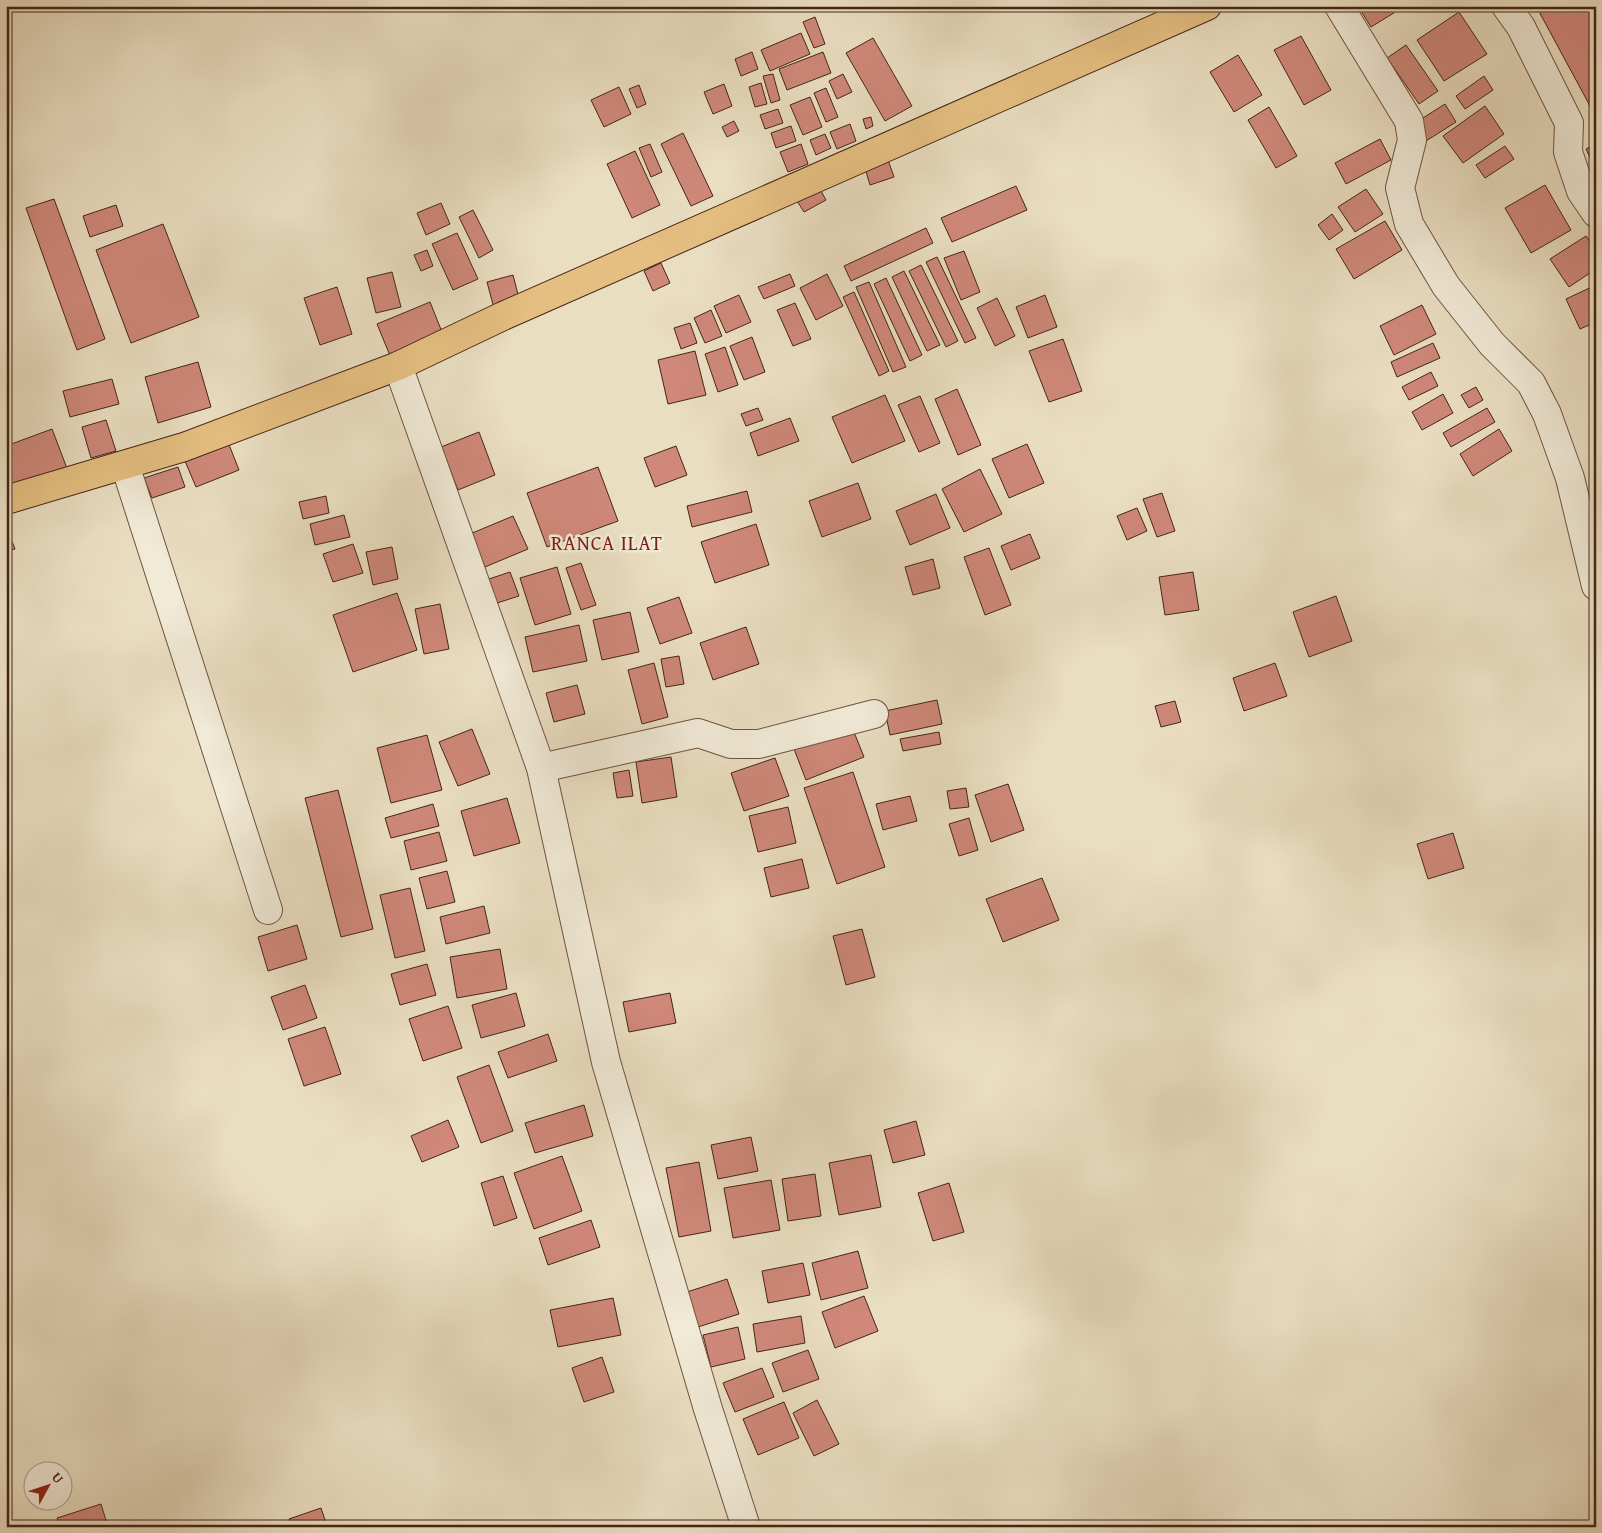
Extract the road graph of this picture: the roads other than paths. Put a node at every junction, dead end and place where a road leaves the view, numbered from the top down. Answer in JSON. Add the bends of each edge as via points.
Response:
{"nodes":[{"id":1,"x":1207,"y":6,"type":"edge"},
{"id":2,"x":1339,"y":6,"type":"edge"},
{"id":3,"x":1506,"y":6,"type":"edge"},
{"id":4,"x":1596,"y":213,"type":"edge"},
{"id":5,"x":398,"y":366,"type":"junction"},
{"id":6,"x":125,"y":465,"type":"junction"},
{"id":7,"x":6,"y":500,"type":"edge"},
{"id":8,"x":1596,"y":586,"type":"edge"},
{"id":9,"x":874,"y":714,"type":"dead end"},
{"id":10,"x":541,"y":768,"type":"junction"},
{"id":11,"x":268,"y":910,"type":"dead end"},
{"id":12,"x":746,"y":1527,"type":"edge"}],
"edges":[{"from":1,"to":5,"type":"main road","via":[[503,316]]},
{"from":2,"to":8,"type":"street","via":[[1409,121],[1412,140],[1400,188],[1409,224],[1446,286],[1492,344],[1532,383],[1547,414],[1570,478]]},
{"from":3,"to":4,"type":"street","via":[[1569,123],[1568,152],[1581,191]]},
{"from":5,"to":6,"type":"main road","via":[[184,447]]},
{"from":5,"to":10,"type":"street"},
{"from":6,"to":7,"type":"main road"},
{"from":6,"to":11,"type":"street"},
{"from":9,"to":10,"type":"street","via":[[759,744],[731,744],[698,733]]},
{"from":10,"to":12,"type":"street","via":[[606,1062]]}]}
